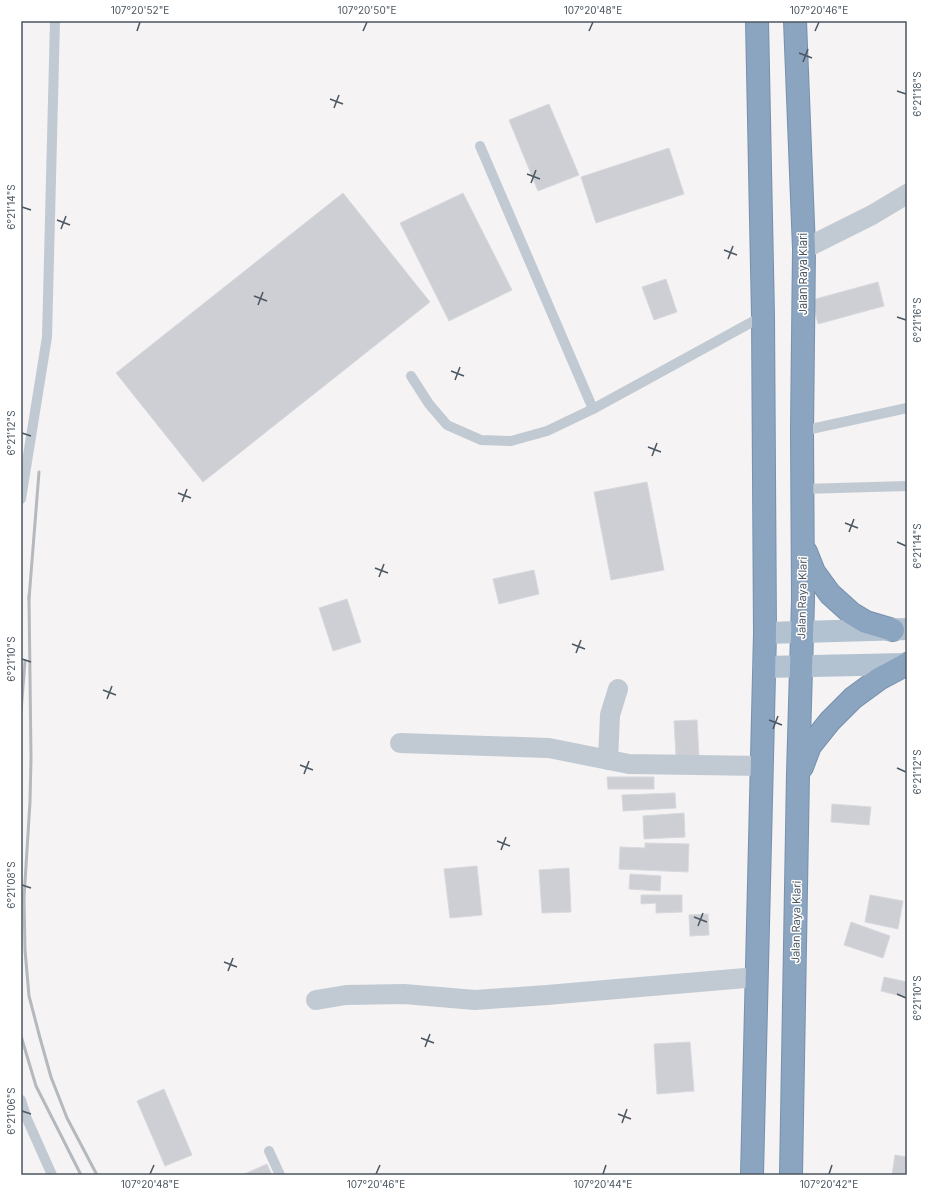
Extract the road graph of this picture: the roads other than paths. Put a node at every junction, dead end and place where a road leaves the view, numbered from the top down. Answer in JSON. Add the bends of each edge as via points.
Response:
{"nodes":[{"id":1,"x":55,"y":21,"type":"edge"},
{"id":2,"x":757,"y":21,"type":"edge"},
{"id":3,"x":795,"y":21,"type":"edge"},
{"id":4,"x":480,"y":146,"type":"dead end"},
{"id":5,"x":907,"y":194,"type":"edge"},
{"id":6,"x":804,"y":249,"type":"junction"},
{"id":7,"x":763,"y":316,"type":"junction"},
{"id":8,"x":411,"y":376,"type":"dead end"},
{"id":9,"x":907,"y":408,"type":"edge"},
{"id":10,"x":593,"y":409,"type":"junction"},
{"id":11,"x":802,"y":431,"type":"junction"},
{"id":12,"x":907,"y":486,"type":"edge"},
{"id":13,"x":803,"y":488,"type":"junction"},
{"id":14,"x":21,"y":499,"type":"edge"},
{"id":15,"x":803,"y":545,"type":"junction"},
{"id":16,"x":900,"y":630,"type":"edge"},
{"id":17,"x":802,"y":632,"type":"junction"},
{"id":18,"x":765,"y":633,"type":"junction"},
{"id":19,"x":907,"y":664,"type":"edge"},
{"id":20,"x":802,"y":666,"type":"junction"},
{"id":21,"x":764,"y":667,"type":"junction"},
{"id":22,"x":618,"y":689,"type":"dead end"},
{"id":23,"x":400,"y":743,"type":"dead end"},
{"id":24,"x":608,"y":760,"type":"junction"},
{"id":25,"x":762,"y":766,"type":"junction"},
{"id":26,"x":798,"y":774,"type":"junction"},
{"id":27,"x":757,"y":977,"type":"junction"},
{"id":28,"x":316,"y":1000,"type":"dead end"},
{"id":29,"x":21,"y":1100,"type":"edge"},
{"id":30,"x":270,"y":1151,"type":"dead end"},
{"id":31,"x":52,"y":1175,"type":"edge"},
{"id":32,"x":280,"y":1175,"type":"edge"},
{"id":33,"x":752,"y":1175,"type":"edge"},
{"id":34,"x":791,"y":1175,"type":"edge"}],
"edges":[{"from":1,"to":14,"type":"lane","via":[[47,337]]},
{"from":2,"to":7,"type":"highway"},
{"from":3,"to":6,"type":"highway","name":"Jalan Raya Klari"},
{"from":4,"to":10,"type":"lane"},
{"from":5,"to":6,"type":"street","via":[[872,215]]},
{"from":6,"to":11,"type":"highway","name":"Jalan Raya Klari"},
{"from":7,"to":10,"type":"lane"},
{"from":7,"to":18,"type":"highway"},
{"from":8,"to":10,"type":"lane","via":[[429,404],[447,425],[481,440],[511,441],[547,431]]},
{"from":9,"to":11,"type":"lane"},
{"from":11,"to":13,"type":"highway","name":"Jalan Raya Klari"},
{"from":12,"to":13,"type":"lane"},
{"from":13,"to":15,"type":"highway","name":"Jalan Raya Klari"},
{"from":15,"to":16,"type":"highway","via":[[814,572],[830,594],[851,613],[866,622]]},
{"from":15,"to":17,"type":"highway","name":"Jalan Raya Klari"},
{"from":16,"to":17,"type":"main road"},
{"from":17,"to":18,"type":"main road"},
{"from":17,"to":20,"type":"highway","name":"Jalan Raya Klari"},
{"from":18,"to":21,"type":"highway"},
{"from":19,"to":20,"type":"main road"},
{"from":19,"to":26,"type":"highway","via":[[879,679],[853,698],[830,721],[810,746]]},
{"from":20,"to":21,"type":"main road"},
{"from":20,"to":26,"type":"highway","name":"Jalan Raya Klari"},
{"from":21,"to":25,"type":"highway"},
{"from":22,"to":24,"type":"street","via":[[610,715]]},
{"from":23,"to":24,"type":"street","via":[[548,748]]},
{"from":24,"to":25,"type":"street","via":[[629,764]]},
{"from":25,"to":27,"type":"highway"},
{"from":26,"to":34,"type":"highway","name":"Jalan Raya Klari"},
{"from":27,"to":28,"type":"street","via":[[475,1000],[397,994],[346,994]]},
{"from":27,"to":33,"type":"highway"},
{"from":29,"to":31,"type":"lane"},
{"from":30,"to":32,"type":"lane"}]}
